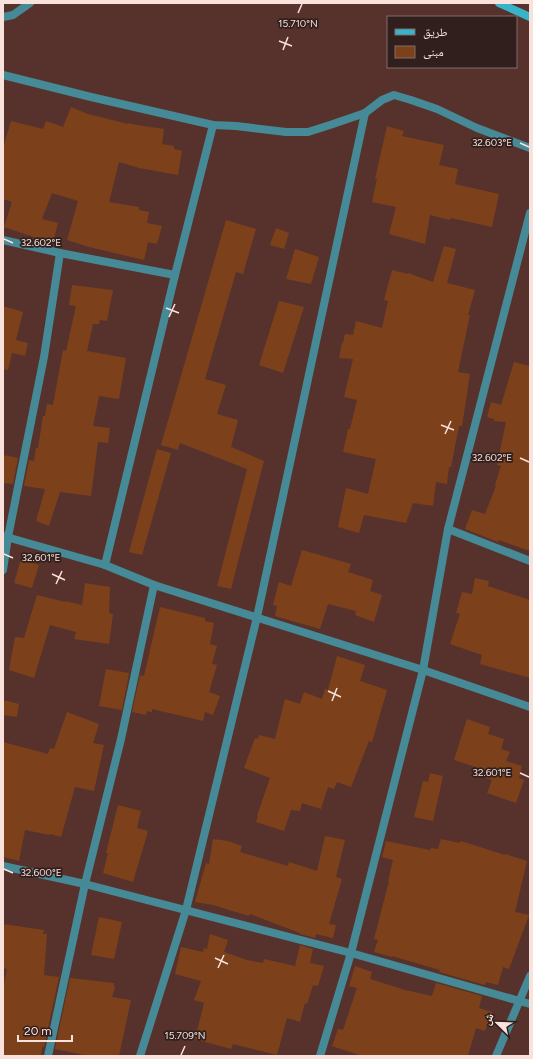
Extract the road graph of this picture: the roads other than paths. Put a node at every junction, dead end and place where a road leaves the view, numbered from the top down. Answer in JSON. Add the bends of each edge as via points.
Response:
{"nodes":[{"id":1,"x":30,"y":3,"type":"edge"},
{"id":2,"x":499,"y":3,"type":"edge"},
{"id":3,"x":3,"y":17,"type":"edge"},
{"id":4,"x":530,"y":17,"type":"edge"},
{"id":5,"x":3,"y":75,"type":"edge"},
{"id":6,"x":365,"y":113,"type":"junction"},
{"id":7,"x":213,"y":125,"type":"junction"},
{"id":8,"x":530,"y":148,"type":"edge"},
{"id":9,"x":530,"y":213,"type":"edge"},
{"id":10,"x":3,"y":240,"type":"edge"},
{"id":11,"x":60,"y":253,"type":"junction"},
{"id":12,"x":175,"y":275,"type":"junction"},
{"id":13,"x":448,"y":529,"type":"junction"},
{"id":14,"x":6,"y":536,"type":"edge"},
{"id":15,"x":530,"y":561,"type":"edge"},
{"id":16,"x":105,"y":565,"type":"junction"},
{"id":17,"x":3,"y":570,"type":"edge"},
{"id":18,"x":154,"y":585,"type":"junction"},
{"id":19,"x":258,"y":617,"type":"junction"},
{"id":20,"x":423,"y":670,"type":"junction"},
{"id":21,"x":530,"y":707,"type":"edge"},
{"id":22,"x":3,"y":866,"type":"edge"},
{"id":23,"x":85,"y":884,"type":"junction"},
{"id":24,"x":186,"y":910,"type":"junction"},
{"id":25,"x":351,"y":953,"type":"junction"},
{"id":26,"x":530,"y":976,"type":"edge"},
{"id":27,"x":520,"y":1001,"type":"junction"},
{"id":28,"x":530,"y":1004,"type":"edge"},
{"id":29,"x":48,"y":1056,"type":"edge"},
{"id":30,"x":140,"y":1056,"type":"edge"},
{"id":31,"x":320,"y":1056,"type":"edge"},
{"id":32,"x":496,"y":1056,"type":"edge"}],
"edges":[{"from":1,"to":3,"type":"street","via":[[13,15]]},
{"from":2,"to":4,"type":"street"},
{"from":5,"to":7,"type":"street"},
{"from":6,"to":7,"type":"street","via":[[308,132]]},
{"from":6,"to":8,"type":"street","via":[[382,100],[394,95],[437,109]]},
{"from":6,"to":19,"type":"street"},
{"from":7,"to":12,"type":"street"},
{"from":9,"to":13,"type":"street"},
{"from":10,"to":11,"type":"street"},
{"from":11,"to":12,"type":"street"},
{"from":11,"to":14,"type":"street","via":[[44,357]]},
{"from":12,"to":16,"type":"street"},
{"from":13,"to":15,"type":"street"},
{"from":13,"to":20,"type":"street"},
{"from":14,"to":16,"type":"street"},
{"from":14,"to":17,"type":"street"},
{"from":16,"to":18,"type":"street"},
{"from":18,"to":19,"type":"street"},
{"from":18,"to":23,"type":"street","via":[[122,739]]},
{"from":19,"to":20,"type":"street"},
{"from":19,"to":24,"type":"street"},
{"from":20,"to":21,"type":"street"},
{"from":20,"to":25,"type":"street"},
{"from":22,"to":23,"type":"street"},
{"from":23,"to":24,"type":"street"},
{"from":23,"to":29,"type":"street"},
{"from":24,"to":25,"type":"street"},
{"from":24,"to":30,"type":"street"},
{"from":25,"to":27,"type":"street"},
{"from":25,"to":31,"type":"street"},
{"from":26,"to":27,"type":"street"},
{"from":27,"to":28,"type":"street"},
{"from":27,"to":32,"type":"street"}]}
